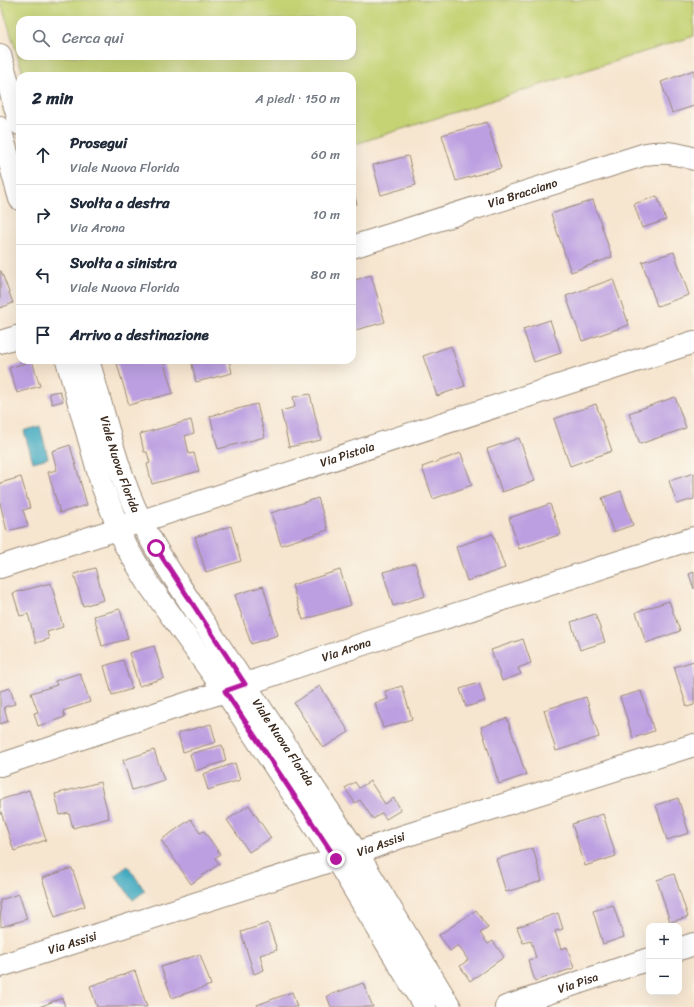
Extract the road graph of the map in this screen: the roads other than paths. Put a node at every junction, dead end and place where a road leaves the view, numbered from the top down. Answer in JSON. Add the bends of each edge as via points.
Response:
{"nodes":[{"id":1,"x":0,"y":55,"type":"edge"},
{"id":2,"x":16,"y":110,"type":"edge"},
{"id":3,"x":0,"y":128,"type":"edge"},
{"id":4,"x":694,"y":159,"type":"edge"},
{"id":5,"x":16,"y":185,"type":"edge"},
{"id":6,"x":356,"y":246,"type":"edge"},
{"id":7,"x":16,"y":337,"type":"edge"},
{"id":8,"x":0,"y":342,"type":"edge"},
{"id":9,"x":694,"y":342,"type":"edge"},
{"id":10,"x":67,"y":364,"type":"edge"},
{"id":11,"x":89,"y":364,"type":"edge"},
{"id":12,"x":140,"y":521,"type":"junction"},
{"id":13,"x":118,"y":528,"type":"junction"},
{"id":14,"x":694,"y":538,"type":"edge"},
{"id":15,"x":0,"y":567,"type":"edge"},
{"id":16,"x":235,"y":688,"type":"junction"},
{"id":17,"x":694,"y":745,"type":"edge"},
{"id":18,"x":0,"y":765,"type":"edge"},
{"id":19,"x":347,"y":856,"type":"junction"},
{"id":20,"x":694,"y":944,"type":"edge"},
{"id":21,"x":682,"y":948,"type":"edge"},
{"id":22,"x":646,"y":960,"type":"edge"},
{"id":23,"x":0,"y":966,"type":"edge"},
{"id":24,"x":425,"y":1007,"type":"edge"},
{"id":25,"x":450,"y":1007,"type":"edge"},
{"id":26,"x":506,"y":1007,"type":"edge"}],
"edges":[{"from":1,"to":2,"type":"street"},
{"from":3,"to":5,"type":"street"},
{"from":4,"to":6,"type":"street","name":"Via Bracciano","via":[[664,152],[646,154]]},
{"from":7,"to":8,"type":"street"},
{"from":9,"to":12,"type":"street","name":"Via Pistoia"},
{"from":10,"to":13,"type":"street","name":"Viale Nuova Florida","via":[[102,485]]},
{"from":11,"to":12,"type":"street","name":"Viale Nuova Florida","via":[[122,474]]},
{"from":12,"to":13,"type":"street","name":"Via Pistoia"},
{"from":12,"to":16,"type":"street","name":"Viale Nuova Florida"},
{"from":13,"to":15,"type":"street","name":"Via Pistoia"},
{"from":13,"to":16,"type":"street","name":"Viale Nuova Florida","via":[[150,586]]},
{"from":14,"to":16,"type":"street","name":"Via Arona"},
{"from":16,"to":18,"type":"street","name":"Via Arona"},
{"from":16,"to":19,"type":"street","name":"Viale Nuova Florida"},
{"from":17,"to":19,"type":"street","name":"Via Assisi"},
{"from":19,"to":23,"type":"street","name":"Via Assisi"},
{"from":19,"to":24,"type":"street","name":"Viale Nuova Florida"},
{"from":19,"to":25,"type":"street","name":"Viale Nuova Florida"},
{"from":20,"to":21,"type":"street"},
{"from":22,"to":26,"type":"street","name":"Via Pisa"}]}
